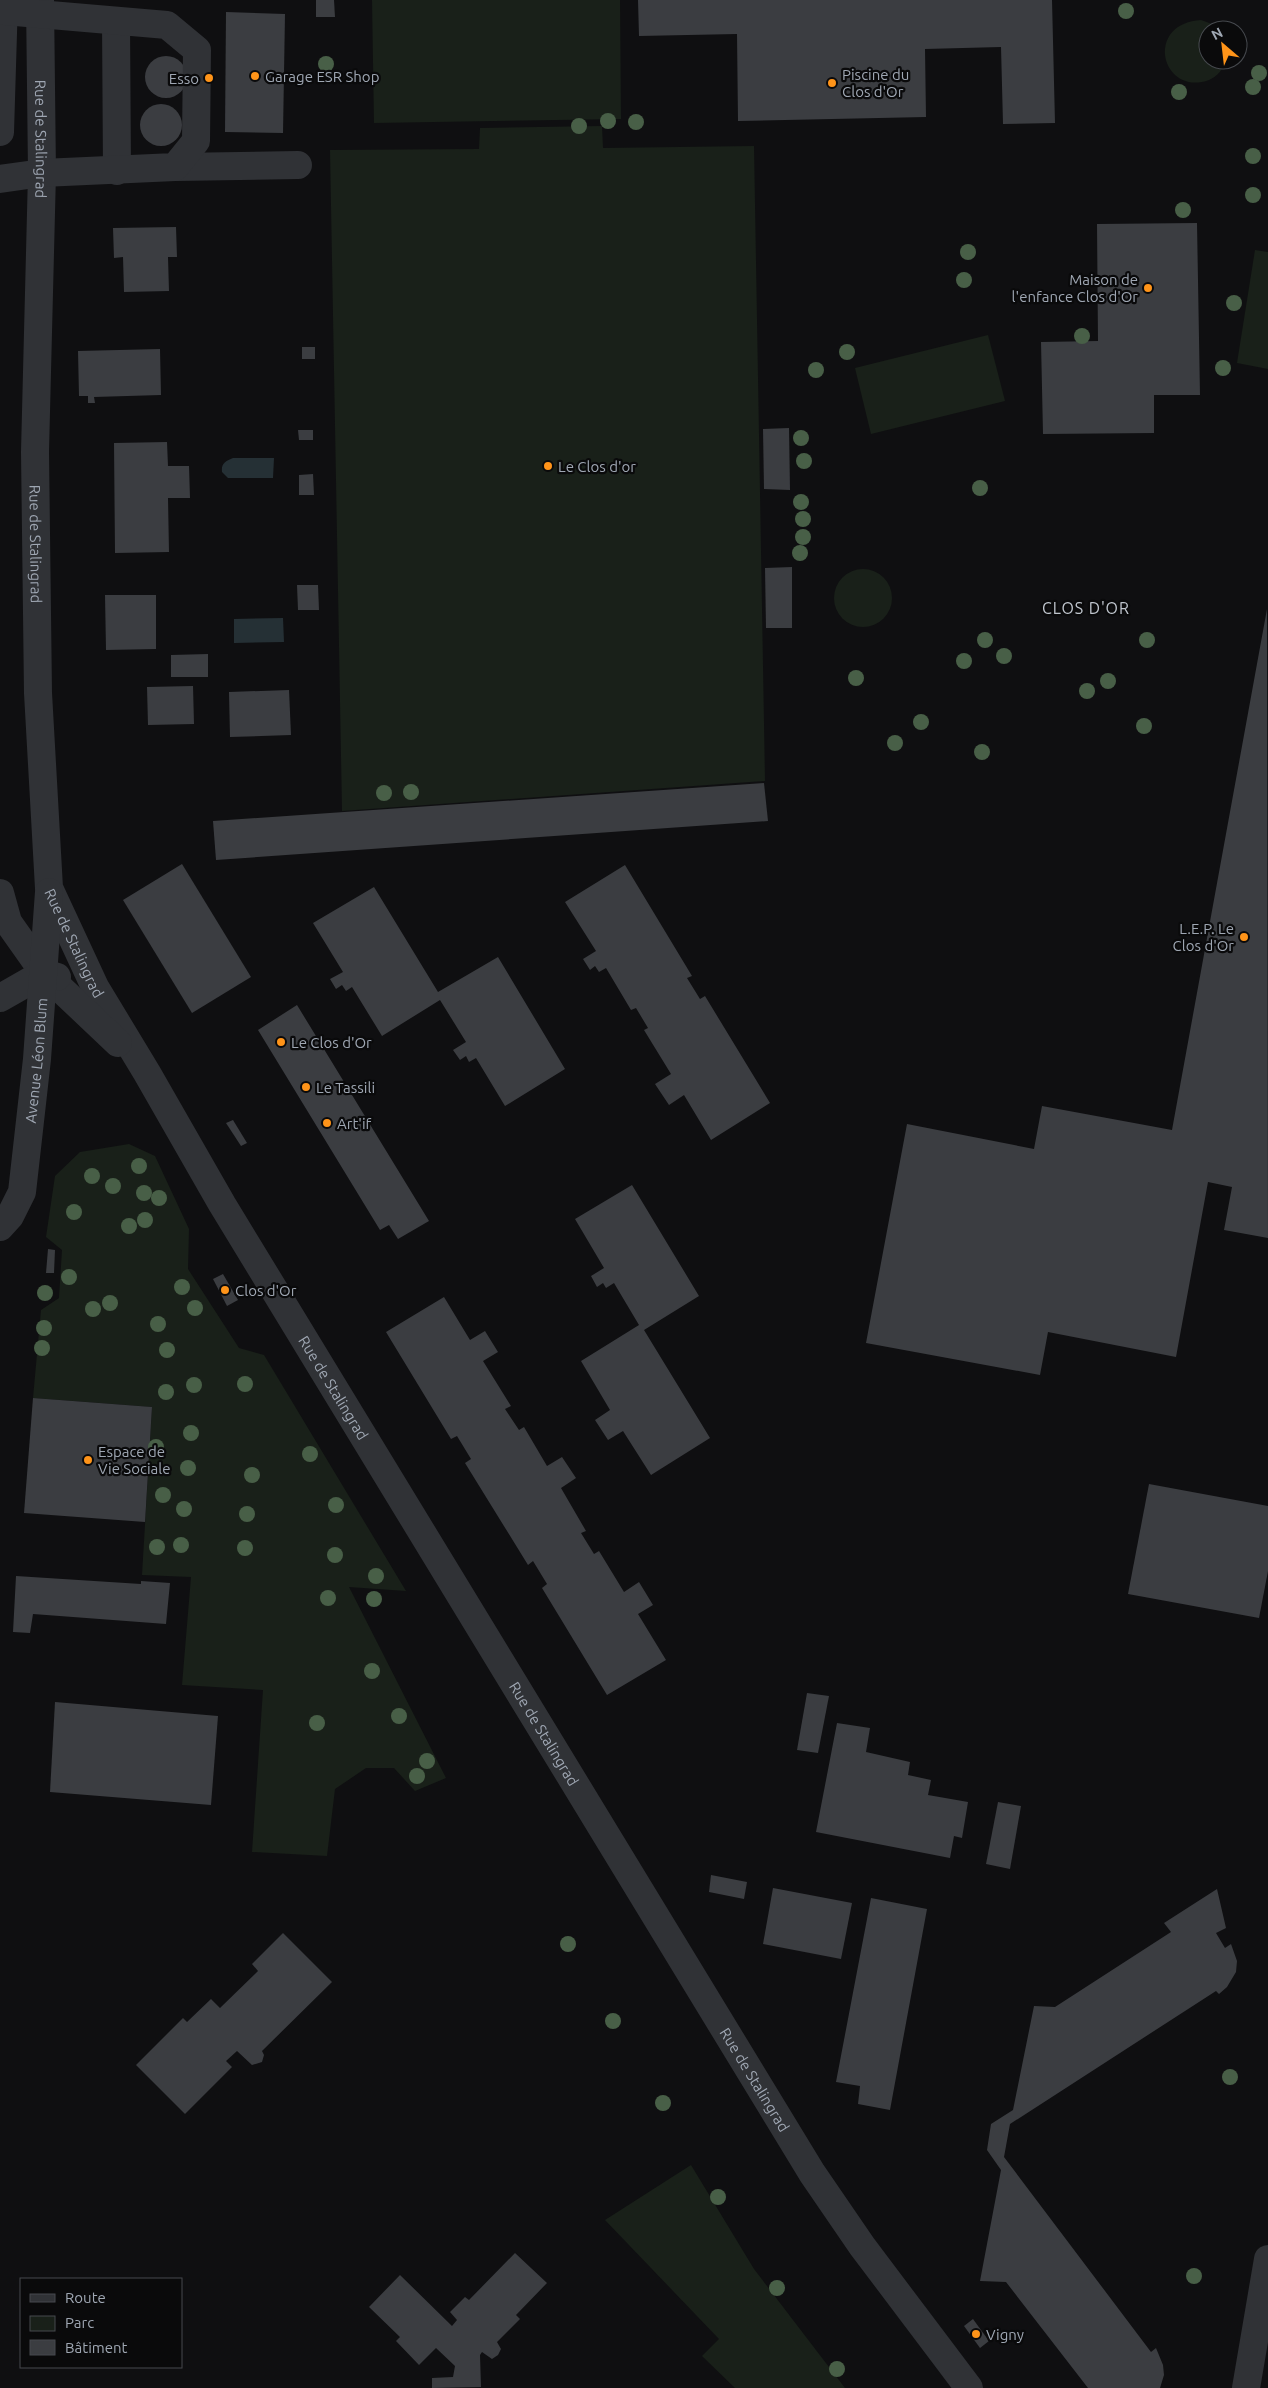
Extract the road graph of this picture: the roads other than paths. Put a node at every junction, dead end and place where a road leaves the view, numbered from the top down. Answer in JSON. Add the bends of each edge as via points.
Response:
{"nodes":[{"id":1,"x":4,"y":5,"type":"edge"},
{"id":2,"x":40,"y":7,"type":"edge"},
{"id":3,"x":116,"y":22,"type":"junction"},
{"id":4,"x":0,"y":132,"type":"edge"},
{"id":5,"x":298,"y":165,"type":"dead end"},
{"id":6,"x":175,"y":167,"type":"junction"},
{"id":7,"x":117,"y":171,"type":"junction"},
{"id":8,"x":42,"y":173,"type":"junction"},
{"id":9,"x":0,"y":179,"type":"edge"},
{"id":10,"x":49,"y":888,"type":"junction"},
{"id":11,"x":0,"y":893,"type":"edge"},
{"id":12,"x":44,"y":973,"type":"junction"},
{"id":13,"x":95,"y":987,"type":"junction"},
{"id":14,"x":0,"y":998,"type":"edge"},
{"id":15,"x":142,"y":1064,"type":"junction"},
{"id":16,"x":0,"y":1227,"type":"edge"},
{"id":17,"x":1268,"y":2259,"type":"edge"},
{"id":18,"x":968,"y":2388,"type":"edge"},
{"id":19,"x":1246,"y":2388,"type":"edge"}],
"edges":[{"from":1,"to":2,"type":"street"},
{"from":1,"to":4,"type":"street"},
{"from":2,"to":3,"type":"street"},
{"from":2,"to":8,"type":"street","name":"Rue de Stalingrad"},
{"from":3,"to":6,"type":"street","via":[[167,25],[198,50],[196,141]]},
{"from":3,"to":7,"type":"street"},
{"from":5,"to":6,"type":"street"},
{"from":6,"to":7,"type":"street"},
{"from":7,"to":8,"type":"street"},
{"from":8,"to":9,"type":"street"},
{"from":8,"to":10,"type":"street","name":"Rue de Stalingrad","via":[[35,452],[38,693]]},
{"from":10,"to":12,"type":"street","name":"Avenue Léon Blum"},
{"from":10,"to":13,"type":"street","name":"Rue de Stalingrad"},
{"from":11,"to":12,"type":"street","name":"Rue de Stalingrad","via":[[8,922]]},
{"from":12,"to":13,"type":"street"},
{"from":12,"to":14,"type":"street"},
{"from":12,"to":15,"type":"street","name":"Rue de Stalingrad"},
{"from":12,"to":16,"type":"street","name":"Avenue Léon Blum","via":[[22,1192],[10,1216]]},
{"from":13,"to":15,"type":"street","name":"Rue de Stalingrad"},
{"from":15,"to":18,"type":"street","name":"Rue de Stalingrad","via":[[256,1261],[812,2173]]},
{"from":17,"to":19,"type":"street"}]}
